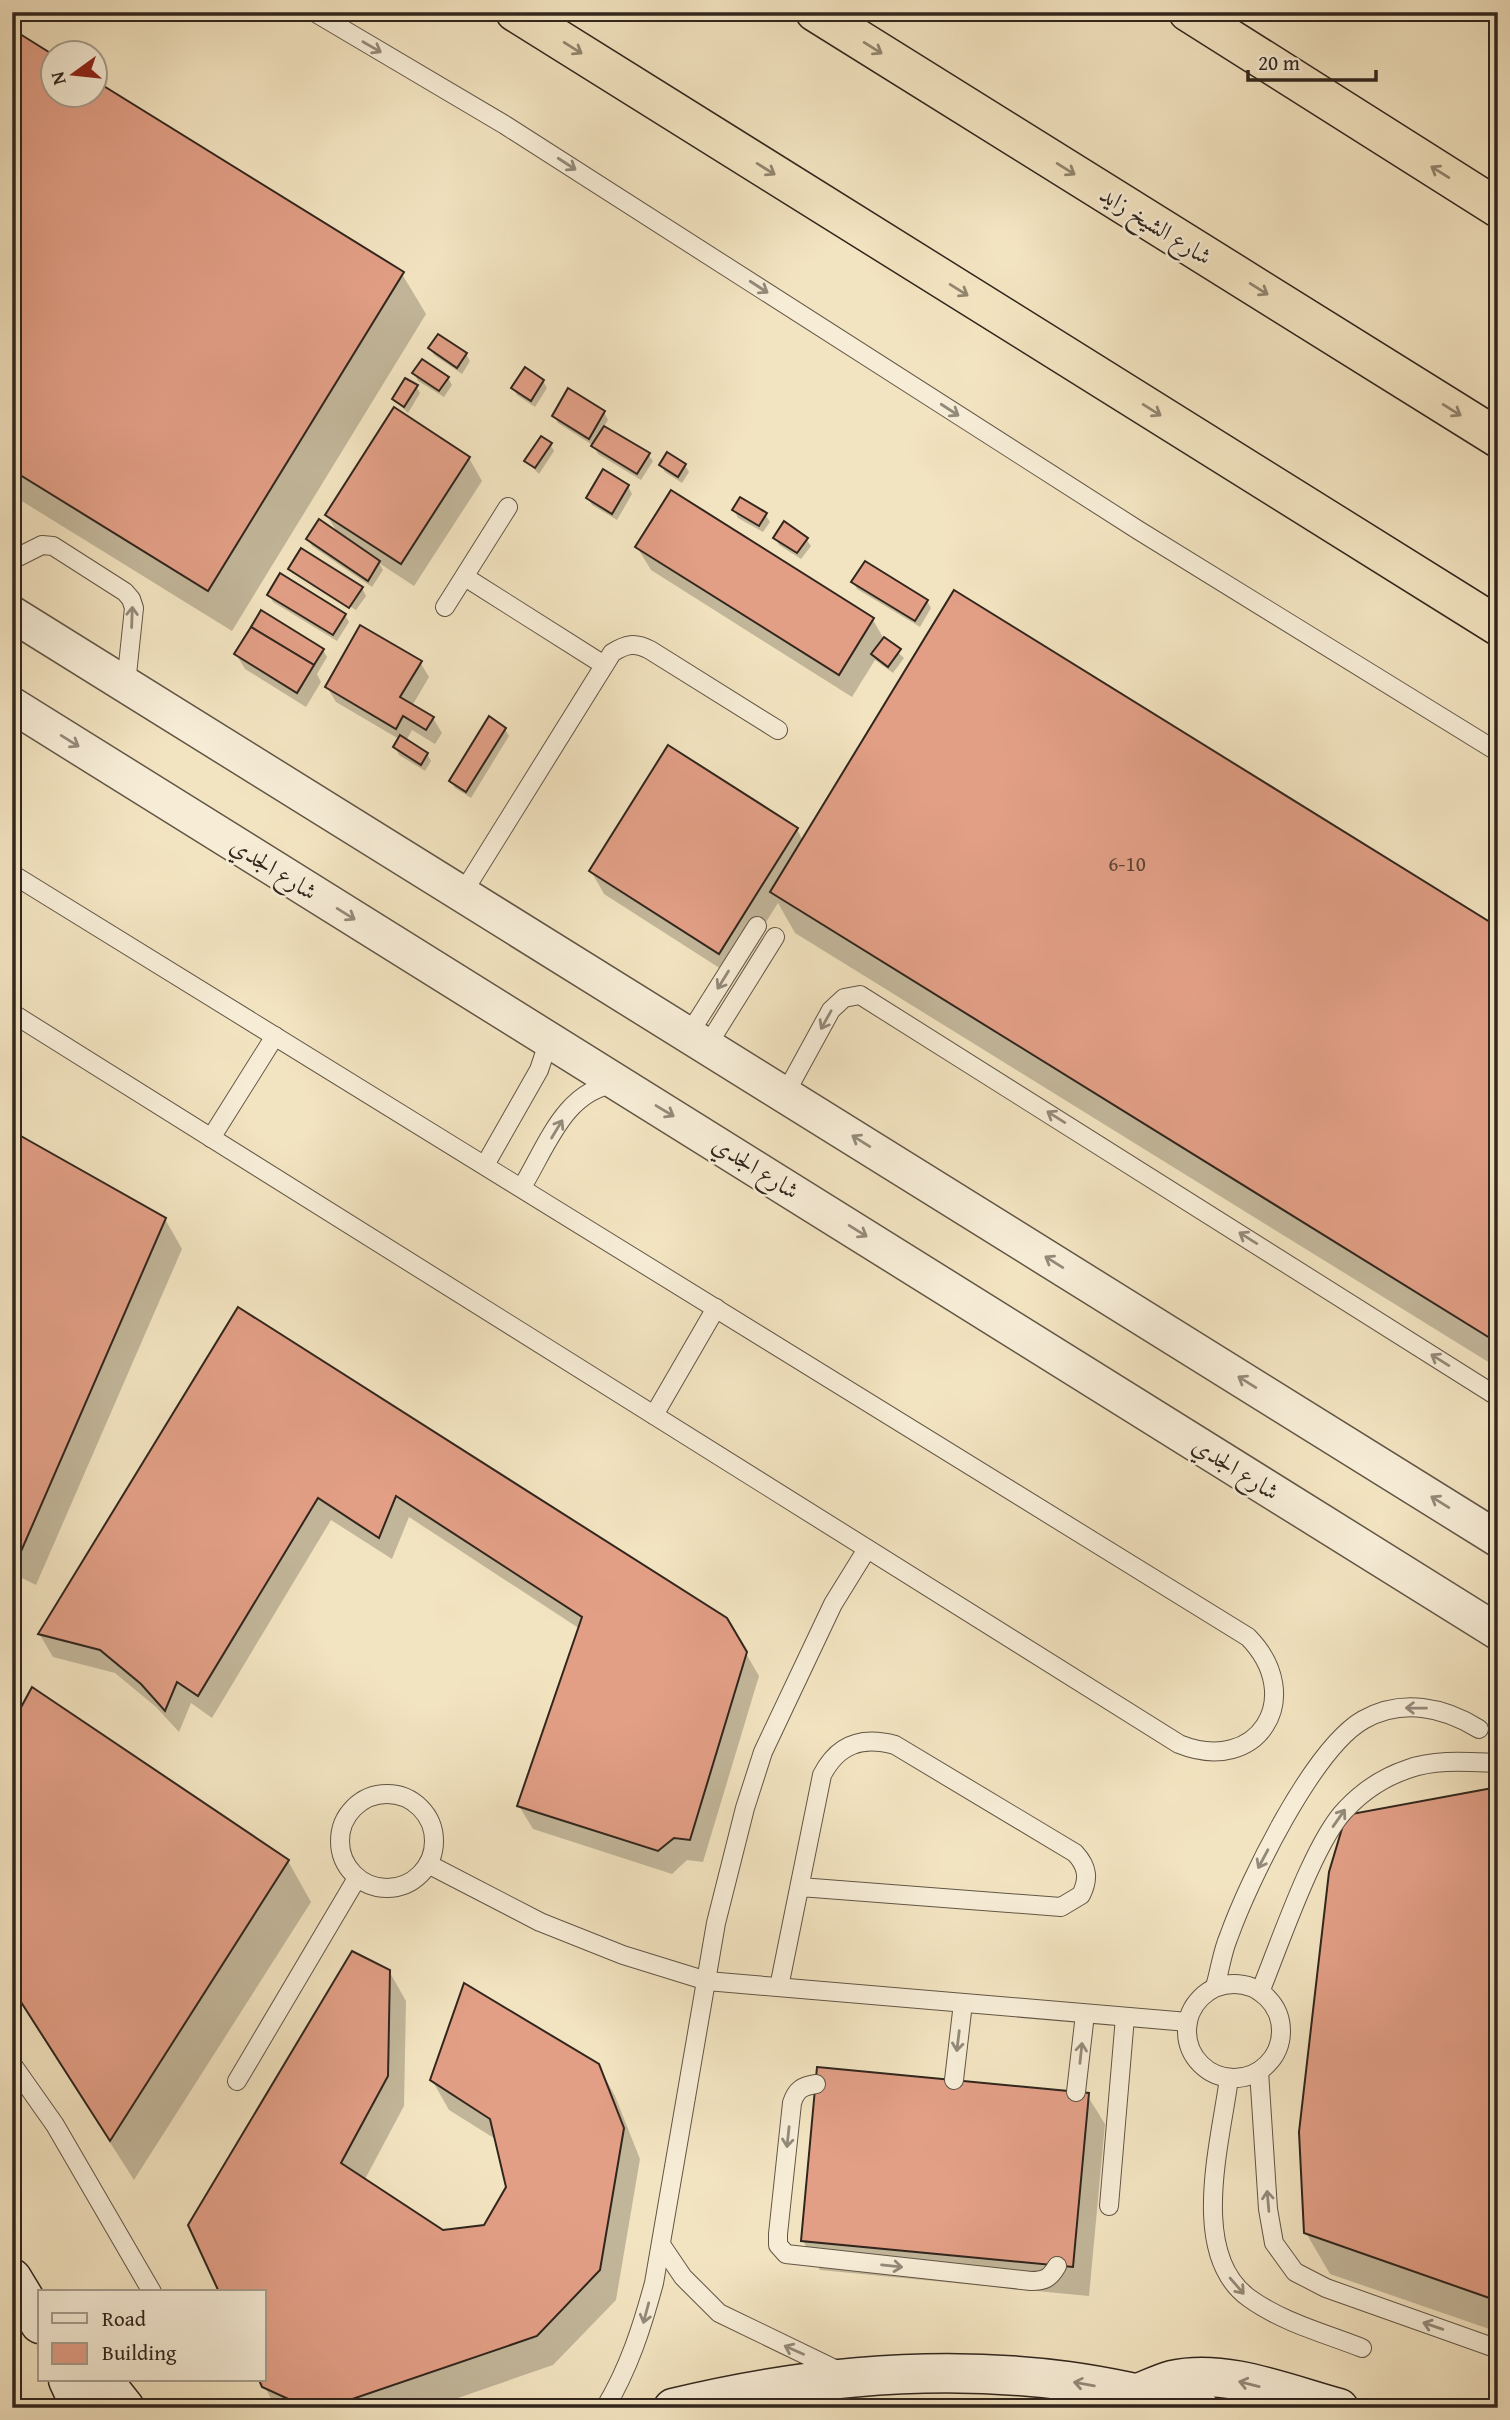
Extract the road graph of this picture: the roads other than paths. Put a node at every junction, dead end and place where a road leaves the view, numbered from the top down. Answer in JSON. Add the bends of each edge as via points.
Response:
{"nodes":[{"id":1,"x":314,"y":12,"type":"edge"},
{"id":2,"x":515,"y":12,"type":"edge"},
{"id":3,"x":815,"y":12,"type":"edge"},
{"id":4,"x":1188,"y":12,"type":"edge"},
{"id":5,"x":1498,"y":208,"type":"edge"},
{"id":6,"x":1498,"y":438,"type":"edge"},
{"id":7,"x":509,"y":507,"type":"dead end"},
{"id":8,"x":12,"y":560,"type":"edge"},
{"id":9,"x":465,"y":577,"type":"junction"},
{"id":10,"x":445,"y":607,"type":"dead end"},
{"id":11,"x":12,"y":614,"type":"edge"},
{"id":12,"x":1498,"y":626,"type":"edge"},
{"id":13,"x":604,"y":665,"type":"junction"},
{"id":14,"x":126,"y":684,"type":"junction"},
{"id":15,"x":12,"y":705,"type":"edge"},
{"id":16,"x":778,"y":730,"type":"dead end"},
{"id":17,"x":1498,"y":752,"type":"edge"},
{"id":18,"x":12,"y":874,"type":"edge"},
{"id":19,"x":462,"y":894,"type":"junction"},
{"id":20,"x":757,"y":926,"type":"dead end"},
{"id":21,"x":775,"y":937,"type":"dead end"},
{"id":22,"x":12,"y":1013,"type":"edge"},
{"id":23,"x":275,"y":1036,"type":"junction"},
{"id":24,"x":549,"y":1040,"type":"junction"},
{"id":25,"x":698,"y":1040,"type":"junction"},
{"id":26,"x":620,"y":1084,"type":"junction"},
{"id":27,"x":785,"y":1094,"type":"junction"},
{"id":28,"x":211,"y":1138,"type":"junction"},
{"id":29,"x":485,"y":1165,"type":"junction"},
{"id":30,"x":522,"y":1187,"type":"junction"},
{"id":31,"x":716,"y":1308,"type":"junction"},
{"id":32,"x":1498,"y":1397,"type":"edge"},
{"id":33,"x":654,"y":1415,"type":"junction"},
{"id":34,"x":1498,"y":1539,"type":"edge"},
{"id":35,"x":867,"y":1549,"type":"junction"},
{"id":36,"x":1498,"y":1632,"type":"edge"},
{"id":37,"x":1479,"y":1729,"type":"dead end"},
{"id":38,"x":1498,"y":1763,"type":"edge"},
{"id":39,"x":428,"y":1864,"type":"junction"},
{"id":40,"x":357,"y":1878,"type":"junction"},
{"id":41,"x":800,"y":1887,"type":"junction"},
{"id":42,"x":707,"y":1981,"type":"junction"},
{"id":43,"x":779,"y":1987,"type":"junction"},
{"id":44,"x":1215,"y":1987,"type":"junction"},
{"id":45,"x":1260,"y":1992,"type":"junction"},
{"id":46,"x":963,"y":2003,"type":"junction"},
{"id":47,"x":1085,"y":2014,"type":"junction"},
{"id":48,"x":1125,"y":2017,"type":"junction"},
{"id":49,"x":1188,"y":2022,"type":"junction"},
{"id":50,"x":12,"y":2064,"type":"edge"},
{"id":51,"x":1259,"y":2071,"type":"junction"},
{"id":52,"x":1229,"y":2078,"type":"junction"},
{"id":53,"x":954,"y":2080,"type":"dead end"},
{"id":54,"x":237,"y":2081,"type":"dead end"},
{"id":55,"x":816,"y":2084,"type":"dead end"},
{"id":56,"x":1076,"y":2092,"type":"dead end"},
{"id":57,"x":1108,"y":2206,"type":"dead end"},
{"id":58,"x":662,"y":2246,"type":"junction"},
{"id":59,"x":1057,"y":2266,"type":"dead end"},
{"id":60,"x":12,"y":2268,"type":"edge"},
{"id":61,"x":12,"y":2278,"type":"edge"},
{"id":62,"x":151,"y":2290,"type":"edge"},
{"id":63,"x":38,"y":2300,"type":"edge"},
{"id":64,"x":38,"y":2321,"type":"edge"},
{"id":65,"x":1362,"y":2348,"type":"dead end"},
{"id":66,"x":1498,"y":2349,"type":"edge"},
{"id":67,"x":856,"y":2378,"type":"junction"},
{"id":68,"x":69,"y":2382,"type":"edge"},
{"id":69,"x":105,"y":2382,"type":"edge"},
{"id":70,"x":1138,"y":2393,"type":"junction"},
{"id":71,"x":82,"y":2408,"type":"edge"},
{"id":72,"x":125,"y":2408,"type":"edge"},
{"id":73,"x":606,"y":2408,"type":"edge"},
{"id":74,"x":673,"y":2408,"type":"edge"},
{"id":75,"x":1199,"y":2408,"type":"edge"},
{"id":76,"x":1339,"y":2408,"type":"edge"}],
"edges":[{"from":1,"to":17,"type":"lane","one_way":true,"via":[[505,125],[1138,530]]},
{"from":2,"to":12,"type":"highway","one_way":true},
{"from":3,"to":6,"type":"highway","name":"شارع الشيخ زايد","one_way":true},
{"from":5,"to":4,"type":"highway","one_way":true},
{"from":7,"to":9,"type":"lane"},
{"from":14,"to":8,"type":"lane","one_way":true,"via":[[134,608],[125,592],[53,546],[42,545]]},
{"from":9,"to":10,"type":"lane"},
{"from":9,"to":13,"type":"lane"},
{"from":11,"to":14,"type":"street"},
{"from":13,"to":16,"type":"lane","via":[[617,649],[638,644]]},
{"from":13,"to":19,"type":"lane"},
{"from":14,"to":19,"type":"street"},
{"from":15,"to":24,"type":"street","name":"شارع الجدي","one_way":true},
{"from":18,"to":23,"type":"lane"},
{"from":19,"to":25,"type":"street"},
{"from":20,"to":25,"type":"lane","one_way":true},
{"from":21,"to":25,"type":"lane"},
{"from":22,"to":28,"type":"lane"},
{"from":23,"to":28,"type":"lane"},
{"from":23,"to":29,"type":"lane"},
{"from":24,"to":26,"type":"street","name":"شارع الجدي"},
{"from":24,"to":29,"type":"lane","via":[[539,1070]]},
{"from":25,"to":27,"type":"street"},
{"from":30,"to":26,"type":"lane","one_way":true,"via":[[581,1095],[599,1086]]},
{"from":26,"to":36,"type":"street","name":"شارع الجدي","one_way":true},
{"from":32,"to":27,"type":"lane","one_way":true,"via":[[860,995],[844,998],[831,1010]]},
{"from":34,"to":27,"type":"street","one_way":true},
{"from":28,"to":33,"type":"lane"},
{"from":29,"to":30,"type":"lane"},
{"from":30,"to":31,"type":"lane"},
{"from":31,"to":33,"type":"lane"},
{"from":31,"to":35,"type":"lane","via":[[1248,1637],[1273,1672],[1276,1693],[1270,1715],[1259,1733],[1241,1747],[1221,1753],[1199,1752],[1179,1744]]},
{"from":33,"to":35,"type":"lane"},
{"from":35,"to":42,"type":"lane","via":[[833,1604],[763,1752],[729,1865]]},
{"from":37,"to":44,"type":"lane","one_way":true,"via":[[1457,1716],[1420,1707],[1381,1712],[1355,1725],[1325,1758],[1269,1848],[1227,1939]]},
{"from":45,"to":38,"type":"lane","one_way":true,"via":[[1322,1843],[1344,1810],[1373,1784],[1410,1768],[1448,1762]]},
{"from":39,"to":40,"type":"lane","via":[[417,1877],[387,1889]]},
{"from":39,"to":40,"type":"lane","via":[[433,1849],[427,1817],[402,1796],[378,1795],[355,1805],[340,1833],[340,1850]]},
{"from":39,"to":42,"type":"lane","via":[[540,1922]]},
{"from":40,"to":54,"type":"lane"},
{"from":41,"to":41,"type":"lane","via":[[822,1775],[844,1748],[869,1741],[895,1745],[1075,1853],[1087,1873],[1081,1895],[1061,1907]]},
{"from":41,"to":43,"type":"lane"},
{"from":42,"to":43,"type":"lane"},
{"from":42,"to":58,"type":"lane"},
{"from":43,"to":46,"type":"lane"},
{"from":44,"to":45,"type":"lane","via":[[1246,1985]]},
{"from":44,"to":49,"type":"lane","via":[[1203,1996]]},
{"from":45,"to":51,"type":"lane","via":[[1274,2005],[1281,2022],[1273,2058]]},
{"from":46,"to":47,"type":"lane"},
{"from":46,"to":53,"type":"lane","one_way":true},
{"from":47,"to":48,"type":"lane"},
{"from":56,"to":47,"type":"lane","one_way":true},
{"from":48,"to":49,"type":"lane"},
{"from":48,"to":57,"type":"lane"},
{"from":49,"to":52,"type":"lane","via":[[1192,2053],[1214,2074]]},
{"from":50,"to":62,"type":"lane","via":[[55,2125]]},
{"from":51,"to":52,"type":"lane"},
{"from":66,"to":51,"type":"lane","one_way":true,"via":[[1326,2288],[1295,2272],[1274,2244]]},
{"from":52,"to":65,"type":"lane","one_way":true,"via":[[1211,2216],[1220,2260],[1233,2285],[1265,2308]]},
{"from":55,"to":59,"type":"lane","one_way":true,"via":[[796,2092],[792,2103],[778,2234],[778,2245],[786,2254],[1031,2281],[1051,2276]]},
{"from":67,"to":58,"type":"lane","one_way":true,"via":[[719,2313],[683,2277]]},
{"from":58,"to":73,"type":"lane","one_way":true,"via":[[640,2334]]},
{"from":60,"to":63,"type":"main road"},
{"from":61,"to":64,"type":"main road"},
{"from":70,"to":67,"type":"main road","one_way":true,"via":[[998,2375]]},
{"from":67,"to":74,"type":"main road","via":[[790,2385]]},
{"from":68,"to":71,"type":"main road"},
{"from":69,"to":72,"type":"main road"},
{"from":70,"to":75,"type":"main road"},
{"from":76,"to":70,"type":"main road","one_way":true,"via":[[1240,2381],[1206,2377],[1171,2380]]}]}
